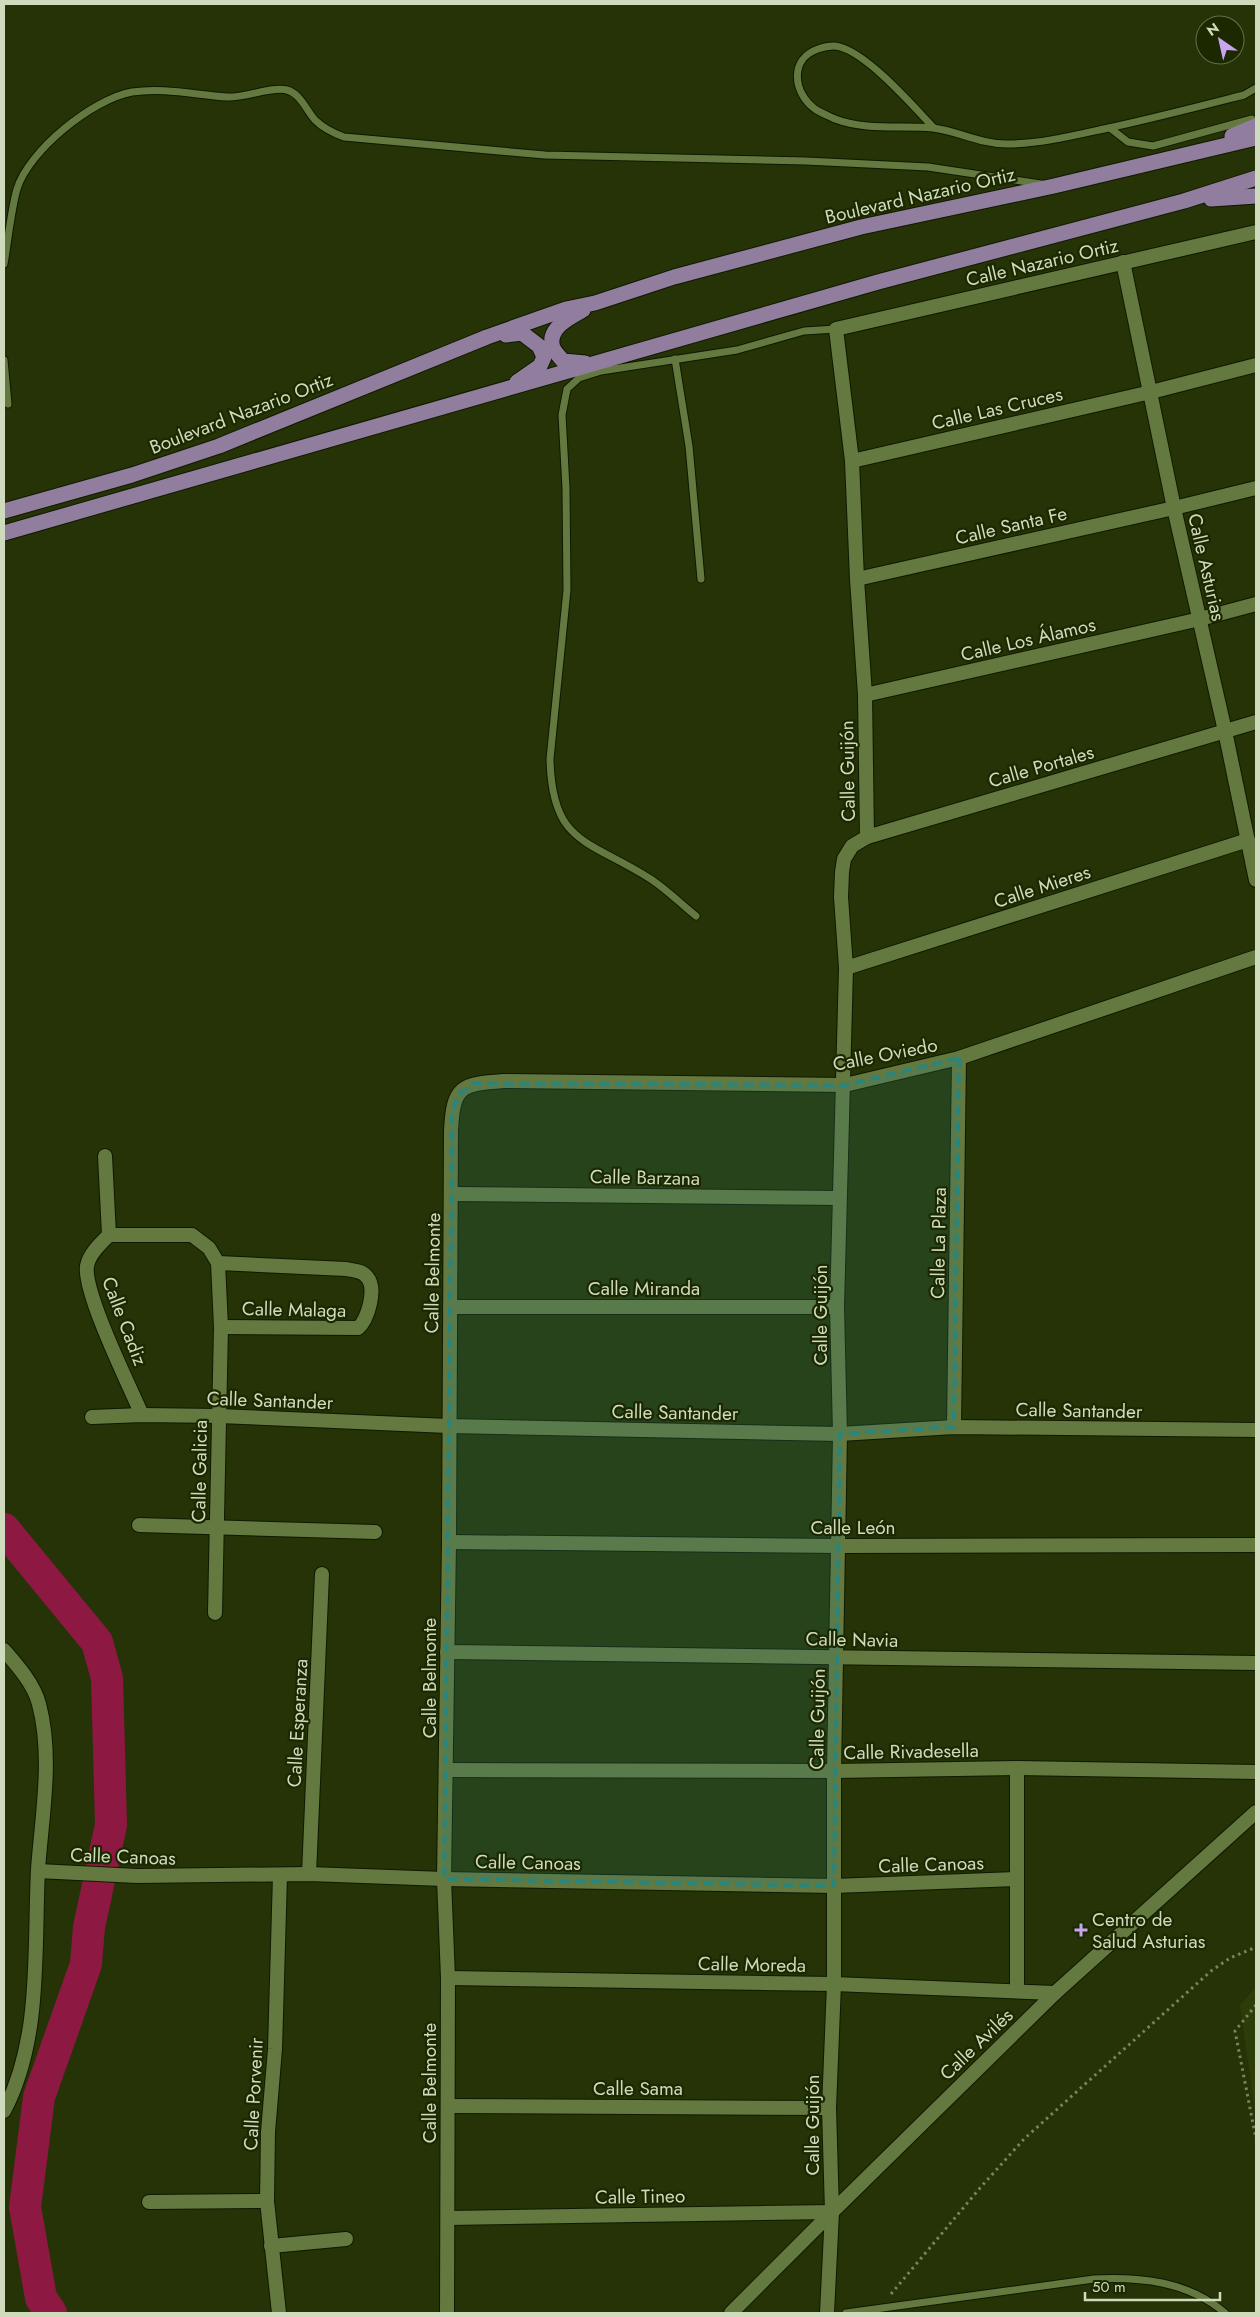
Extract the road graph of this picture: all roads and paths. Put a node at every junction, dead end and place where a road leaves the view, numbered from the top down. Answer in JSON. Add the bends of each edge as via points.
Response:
{"nodes":[{"id":1,"x":1256,"y":88,"type":"edge"},
{"id":2,"x":1254,"y":123,"type":"edge"},
{"id":3,"x":934,"y":128,"type":"junction"},
{"id":4,"x":1110,"y":128,"type":"junction"},
{"id":5,"x":1256,"y":138,"type":"edge"},
{"id":6,"x":1185,"y":155,"type":"junction"},
{"id":7,"x":1256,"y":178,"type":"edge"},
{"id":8,"x":1054,"y":186,"type":"junction"},
{"id":9,"x":1256,"y":196,"type":"edge"},
{"id":10,"x":1184,"y":201,"type":"junction"},
{"id":11,"x":1256,"y":232,"type":"edge"},
{"id":12,"x":1123,"y":262,"type":"junction"},
{"id":13,"x":4,"y":264,"type":"edge"},
{"id":14,"x":595,"y":303,"type":"junction"},
{"id":15,"x":836,"y":329,"type":"junction"},
{"id":16,"x":487,"y":337,"type":"junction"},
{"id":17,"x":675,"y":359,"type":"junction"},
{"id":18,"x":4,"y":360,"type":"edge"},
{"id":19,"x":608,"y":360,"type":"junction"},
{"id":20,"x":1256,"y":365,"type":"edge"},
{"id":21,"x":496,"y":392,"type":"junction"},
{"id":22,"x":1151,"y":392,"type":"junction"},
{"id":23,"x":8,"y":404,"type":"dead end"},
{"id":24,"x":852,"y":461,"type":"junction"},
{"id":25,"x":1256,"y":488,"type":"edge"},
{"id":26,"x":1174,"y":508,"type":"junction"},
{"id":27,"x":4,"y":511,"type":"edge"},
{"id":28,"x":4,"y":533,"type":"edge"},
{"id":29,"x":701,"y":579,"type":"dead end"},
{"id":30,"x":857,"y":579,"type":"junction"},
{"id":31,"x":1256,"y":604,"type":"edge"},
{"id":32,"x":1200,"y":619,"type":"junction"},
{"id":33,"x":865,"y":695,"type":"junction"},
{"id":34,"x":1256,"y":722,"type":"edge"},
{"id":35,"x":1225,"y":731,"type":"junction"},
{"id":36,"x":866,"y":837,"type":"junction"},
{"id":37,"x":1248,"y":840,"type":"junction"},
{"id":38,"x":1256,"y":880,"type":"edge"},
{"id":39,"x":696,"y":916,"type":"dead end"},
{"id":40,"x":1256,"y":957,"type":"edge"},
{"id":41,"x":846,"y":968,"type":"junction"},
{"id":42,"x":959,"y":1058,"type":"junction"},
{"id":43,"x":504,"y":1081,"type":"joint"},
{"id":44,"x":844,"y":1085,"type":"junction"},
{"id":45,"x":105,"y":1156,"type":"dead end"},
{"id":46,"x":451,"y":1194,"type":"junction"},
{"id":47,"x":839,"y":1198,"type":"junction"},
{"id":48,"x":109,"y":1235,"type":"junction"},
{"id":49,"x":218,"y":1263,"type":"junction"},
{"id":50,"x":450,"y":1307,"type":"junction"},
{"id":51,"x":837,"y":1307,"type":"junction"},
{"id":52,"x":221,"y":1327,"type":"junction"},
{"id":53,"x":142,"y":1414,"type":"junction"},
{"id":54,"x":219,"y":1416,"type":"junction"},
{"id":55,"x":92,"y":1417,"type":"dead end"},
{"id":56,"x":448,"y":1426,"type":"junction"},
{"id":57,"x":954,"y":1427,"type":"junction"},
{"id":58,"x":1256,"y":1430,"type":"edge"},
{"id":59,"x":840,"y":1434,"type":"junction"},
{"id":60,"x":139,"y":1525,"type":"dead end"},
{"id":61,"x":217,"y":1527,"type":"junction"},
{"id":62,"x":375,"y":1532,"type":"dead end"},
{"id":63,"x":449,"y":1542,"type":"junction"},
{"id":64,"x":1256,"y":1545,"type":"edge"},
{"id":65,"x":839,"y":1546,"type":"junction"},
{"id":66,"x":322,"y":1574,"type":"dead end"},
{"id":67,"x":215,"y":1613,"type":"dead end"},
{"id":68,"x":4,"y":1650,"type":"edge"},
{"id":69,"x":447,"y":1652,"type":"junction"},
{"id":70,"x":837,"y":1657,"type":"junction"},
{"id":71,"x":1256,"y":1663,"type":"edge"},
{"id":72,"x":1017,"y":1768,"type":"junction"},
{"id":73,"x":447,"y":1770,"type":"junction"},
{"id":74,"x":834,"y":1771,"type":"junction"},
{"id":75,"x":1256,"y":1772,"type":"edge"},
{"id":76,"x":1256,"y":1812,"type":"edge"},
{"id":77,"x":38,"y":1871,"type":"junction"},
{"id":78,"x":309,"y":1874,"type":"junction"},
{"id":79,"x":280,"y":1875,"type":"junction"},
{"id":80,"x":444,"y":1879,"type":"junction"},
{"id":81,"x":1016,"y":1879,"type":"junction"},
{"id":82,"x":834,"y":1886,"type":"junction"},
{"id":83,"x":1256,"y":1947,"type":"edge"},
{"id":84,"x":448,"y":1978,"type":"junction"},
{"id":85,"x":834,"y":1984,"type":"junction"},
{"id":86,"x":1017,"y":1991,"type":"junction"},
{"id":87,"x":1056,"y":1993,"type":"junction"},
{"id":88,"x":1256,"y":2005,"type":"edge"},
{"id":89,"x":448,"y":2106,"type":"junction"},
{"id":90,"x":829,"y":2108,"type":"junction"},
{"id":91,"x":4,"y":2111,"type":"edge"},
{"id":92,"x":1256,"y":2139,"type":"edge"},
{"id":93,"x":149,"y":2202,"type":"dead end"},
{"id":94,"x":268,"y":2202,"type":"junction"},
{"id":95,"x":832,"y":2212,"type":"junction"},
{"id":96,"x":448,"y":2218,"type":"junction"},
{"id":97,"x":346,"y":2239,"type":"dead end"},
{"id":98,"x":271,"y":2246,"type":"junction"},
{"id":99,"x":880,"y":2308,"type":"junction"},
{"id":100,"x":279,"y":2313,"type":"edge"},
{"id":101,"x":447,"y":2313,"type":"edge"},
{"id":102,"x":731,"y":2313,"type":"edge"},
{"id":103,"x":827,"y":2313,"type":"edge"},
{"id":104,"x":846,"y":2313,"type":"edge"},
{"id":105,"x":1225,"y":2313,"type":"edge"}],
"edges":[{"from":1,"to":4,"type":"lane","via":[[1244,95]]},
{"from":2,"to":4,"type":"lane","via":[[1152,146],[1128,142]]},
{"from":2,"to":6,"type":"main road"},
{"from":3,"to":3,"type":"lane","via":[[908,100],[852,52],[839,47],[822,48],[807,55],[798,66],[799,91],[815,109],[836,119],[889,128]]},
{"from":3,"to":4,"type":"lane","via":[[977,141],[1005,144]]},
{"from":5,"to":6,"type":"main road","name":"Boulevard Nazario Ortiz"},
{"from":6,"to":8,"type":"main road","name":"Boulevard Nazario Ortiz"},
{"from":7,"to":10,"type":"main road","name":"Boulevard Nazario Ortiz"},
{"from":8,"to":13,"type":"lane","via":[[928,167],[545,155],[351,138],[330,132],[298,96],[287,90],[231,97],[151,90],[111,98],[71,123],[36,154],[17,189]]},
{"from":8,"to":14,"type":"main road","name":"Boulevard Nazario Ortiz","via":[[861,227],[674,276]]},
{"from":9,"to":10,"type":"main road"},
{"from":10,"to":19,"type":"main road","name":"Boulevard Nazario Ortiz","via":[[878,282]]},
{"from":11,"to":12,"type":"street","name":"Calle Nazario Ortiz"},
{"from":12,"to":15,"type":"street","name":"Calle Nazario Ortiz"},
{"from":12,"to":22,"type":"street","name":"Calle Asturias"},
{"from":14,"to":16,"type":"main road","name":"Boulevard Nazario Ortiz","via":[[566,309]]},
{"from":14,"to":19,"type":"main road","name":"Boulevard Nazario Ortiz","via":[[558,327],[552,335],[553,347],[563,361]]},
{"from":15,"to":17,"type":"lane","via":[[804,331],[737,350]]},
{"from":15,"to":24,"type":"street","name":"Calle Guijón"},
{"from":16,"to":21,"type":"main road","name":"Boulevard Nazario Ortiz","via":[[522,333],[539,346],[544,357],[540,366],[524,379]]},
{"from":16,"to":27,"type":"main road","name":"Boulevard Nazario Ortiz","via":[[219,446],[132,475]]},
{"from":17,"to":29,"type":"lane","via":[[688,446]]},
{"from":17,"to":39,"type":"lane","via":[[578,378],[564,397],[567,590],[550,787],[558,812],[570,832],[651,879]]},
{"from":18,"to":23,"type":"lane"},
{"from":19,"to":21,"type":"main road","name":"Boulevard Nazario Ortiz"},
{"from":20,"to":22,"type":"street","name":"Calle Las Cruces"},
{"from":21,"to":28,"type":"main road","name":"Boulevard Nazario Ortiz"},
{"from":22,"to":24,"type":"street","name":"Calle Las Cruces"},
{"from":22,"to":26,"type":"street","name":"Calle Asturias"},
{"from":24,"to":30,"type":"street","name":"Calle Guijón"},
{"from":25,"to":26,"type":"street","name":"Calle Santa Fe"},
{"from":26,"to":30,"type":"street","name":"Calle Santa Fe"},
{"from":26,"to":32,"type":"street","name":"Calle Asturias"},
{"from":30,"to":33,"type":"street","name":"Calle Guijón"},
{"from":31,"to":32,"type":"street","name":"Calle Los Álamos"},
{"from":32,"to":33,"type":"street","name":"Calle Los Álamos"},
{"from":32,"to":35,"type":"street","name":"Calle Asturias"},
{"from":33,"to":36,"type":"street","name":"Calle Guijón"},
{"from":34,"to":35,"type":"street","name":"Calle Portales"},
{"from":35,"to":36,"type":"street","name":"Calle Portales"},
{"from":35,"to":37,"type":"street","name":"Calle Asturias"},
{"from":36,"to":41,"type":"street","name":"Calle Guijón","via":[[852,846],[843,865],[841,897]]},
{"from":37,"to":38,"type":"street","name":"Calle Asturias"},
{"from":37,"to":41,"type":"street","name":"Calle Mieres"},
{"from":40,"to":42,"type":"street","name":"Calle Oviedo"},
{"from":41,"to":44,"type":"street","name":"Calle Guijón"},
{"from":42,"to":44,"type":"street","name":"Calle Oviedo"},
{"from":42,"to":57,"type":"street","name":"Calle La Plaza"},
{"from":43,"to":44,"type":"street","name":"Calle Oviedo"},
{"from":43,"to":46,"type":"street","name":"Calle Belmonte","via":[[474,1083],[457,1095],[450,1131]]},
{"from":44,"to":47,"type":"street","name":"Calle Guijón"},
{"from":45,"to":48,"type":"street"},
{"from":46,"to":47,"type":"street","name":"Calle Barzana"},
{"from":46,"to":50,"type":"street","name":"Calle Belmonte"},
{"from":47,"to":51,"type":"street","name":"Calle Guijón"},
{"from":48,"to":49,"type":"street","via":[[192,1235],[209,1248]]},
{"from":48,"to":53,"type":"street","name":"Calle Cadiz","via":[[94,1251],[87,1266],[88,1280]]},
{"from":49,"to":52,"type":"street","name":"Calle Galicia"},
{"from":49,"to":52,"type":"street","name":"Calle Malaga","via":[[354,1271],[367,1276],[370,1281],[369,1311],[365,1322],[358,1328]]},
{"from":50,"to":51,"type":"street","name":"Calle Miranda"},
{"from":50,"to":56,"type":"street","name":"Calle Belmonte"},
{"from":51,"to":59,"type":"street","name":"Calle Guijón"},
{"from":52,"to":54,"type":"street","name":"Calle Galicia"},
{"from":53,"to":54,"type":"street","name":"Calle Santander"},
{"from":53,"to":55,"type":"street","name":"Calle Santander"},
{"from":54,"to":56,"type":"street","name":"Calle Santander"},
{"from":54,"to":61,"type":"street","name":"Calle Galicia"},
{"from":56,"to":59,"type":"street","name":"Calle Santander"},
{"from":56,"to":63,"type":"street","name":"Calle Belmonte"},
{"from":57,"to":58,"type":"street","name":"Calle Santander"},
{"from":57,"to":59,"type":"street","name":"Calle Santander"},
{"from":59,"to":65,"type":"street","name":"Calle Guijón"},
{"from":60,"to":61,"type":"street"},
{"from":61,"to":62,"type":"street"},
{"from":61,"to":67,"type":"street","name":"Calle Galicia"},
{"from":63,"to":65,"type":"street","name":"Calle León"},
{"from":63,"to":69,"type":"street","name":"Calle Belmonte"},
{"from":64,"to":65,"type":"street","name":"Calle León"},
{"from":65,"to":70,"type":"street","name":"Calle Guijón"},
{"from":66,"to":78,"type":"street","name":"Calle Esperanza"},
{"from":68,"to":77,"type":"street","via":[[38,1701],[44,1725],[46,1753]]},
{"from":69,"to":70,"type":"street","name":"Calle Navia"},
{"from":69,"to":73,"type":"street","name":"Calle Belmonte"},
{"from":70,"to":71,"type":"street","name":"Calle Navia"},
{"from":70,"to":74,"type":"street","name":"Calle Guijón"},
{"from":72,"to":74,"type":"street","name":"Calle Rivadesella"},
{"from":72,"to":75,"type":"street","name":"Calle Rivadesella"},
{"from":72,"to":81,"type":"street"},
{"from":73,"to":74,"type":"street","name":"Calle Rivadesella"},
{"from":73,"to":80,"type":"street","name":"Calle Belmonte"},
{"from":74,"to":82,"type":"street","name":"Calle Guijón"},
{"from":76,"to":87,"type":"street","name":"Calle Avilés"},
{"from":77,"to":79,"type":"street","name":"Calle Canoas","via":[[136,1876]]},
{"from":77,"to":91,"type":"street","via":[[33,2002],[20,2071]]},
{"from":78,"to":79,"type":"street","name":"Calle Canoas"},
{"from":78,"to":80,"type":"street","name":"Calle Canoas"},
{"from":79,"to":94,"type":"street","name":"Calle Porvenir","via":[[275,2048],[268,2132]]},
{"from":80,"to":82,"type":"street","name":"Calle Canoas"},
{"from":80,"to":84,"type":"street","name":"Calle Belmonte"},
{"from":81,"to":82,"type":"street","name":"Calle Canoas"},
{"from":81,"to":86,"type":"street"},
{"from":82,"to":85,"type":"street","name":"Calle Guijón"},
{"from":83,"to":99,"type":"path","via":[[1230,1958],[1211,1971],[1024,2139]]},
{"from":84,"to":85,"type":"street","name":"Calle Moreda"},
{"from":84,"to":89,"type":"street","name":"Calle Belmonte"},
{"from":85,"to":86,"type":"street","name":"Calle Moreda"},
{"from":85,"to":90,"type":"street","name":"Calle Guijón"},
{"from":86,"to":87,"type":"street","name":"Calle Moreda"},
{"from":87,"to":95,"type":"street","name":"Calle Avilés"},
{"from":88,"to":92,"type":"path","via":[[1235,2030]]},
{"from":89,"to":90,"type":"street","name":"Calle Sama"},
{"from":89,"to":96,"type":"street","name":"Calle Belmonte"},
{"from":90,"to":95,"type":"street","name":"Calle Guijón"},
{"from":93,"to":94,"type":"street"},
{"from":94,"to":98,"type":"street","name":"Calle Porvenir"},
{"from":95,"to":96,"type":"street","name":"Calle Tineo"},
{"from":95,"to":102,"type":"street","name":"Calle Avilés"},
{"from":95,"to":103,"type":"street","name":"Calle Guijón"},
{"from":96,"to":101,"type":"street","name":"Calle Belmonte"},
{"from":97,"to":98,"type":"street"},
{"from":98,"to":100,"type":"street","name":"Calle Porvenir"},
{"from":99,"to":104,"type":"lane"},
{"from":99,"to":105,"type":"lane","via":[[1094,2279],[1131,2278],[1165,2283],[1195,2295]]}]}
